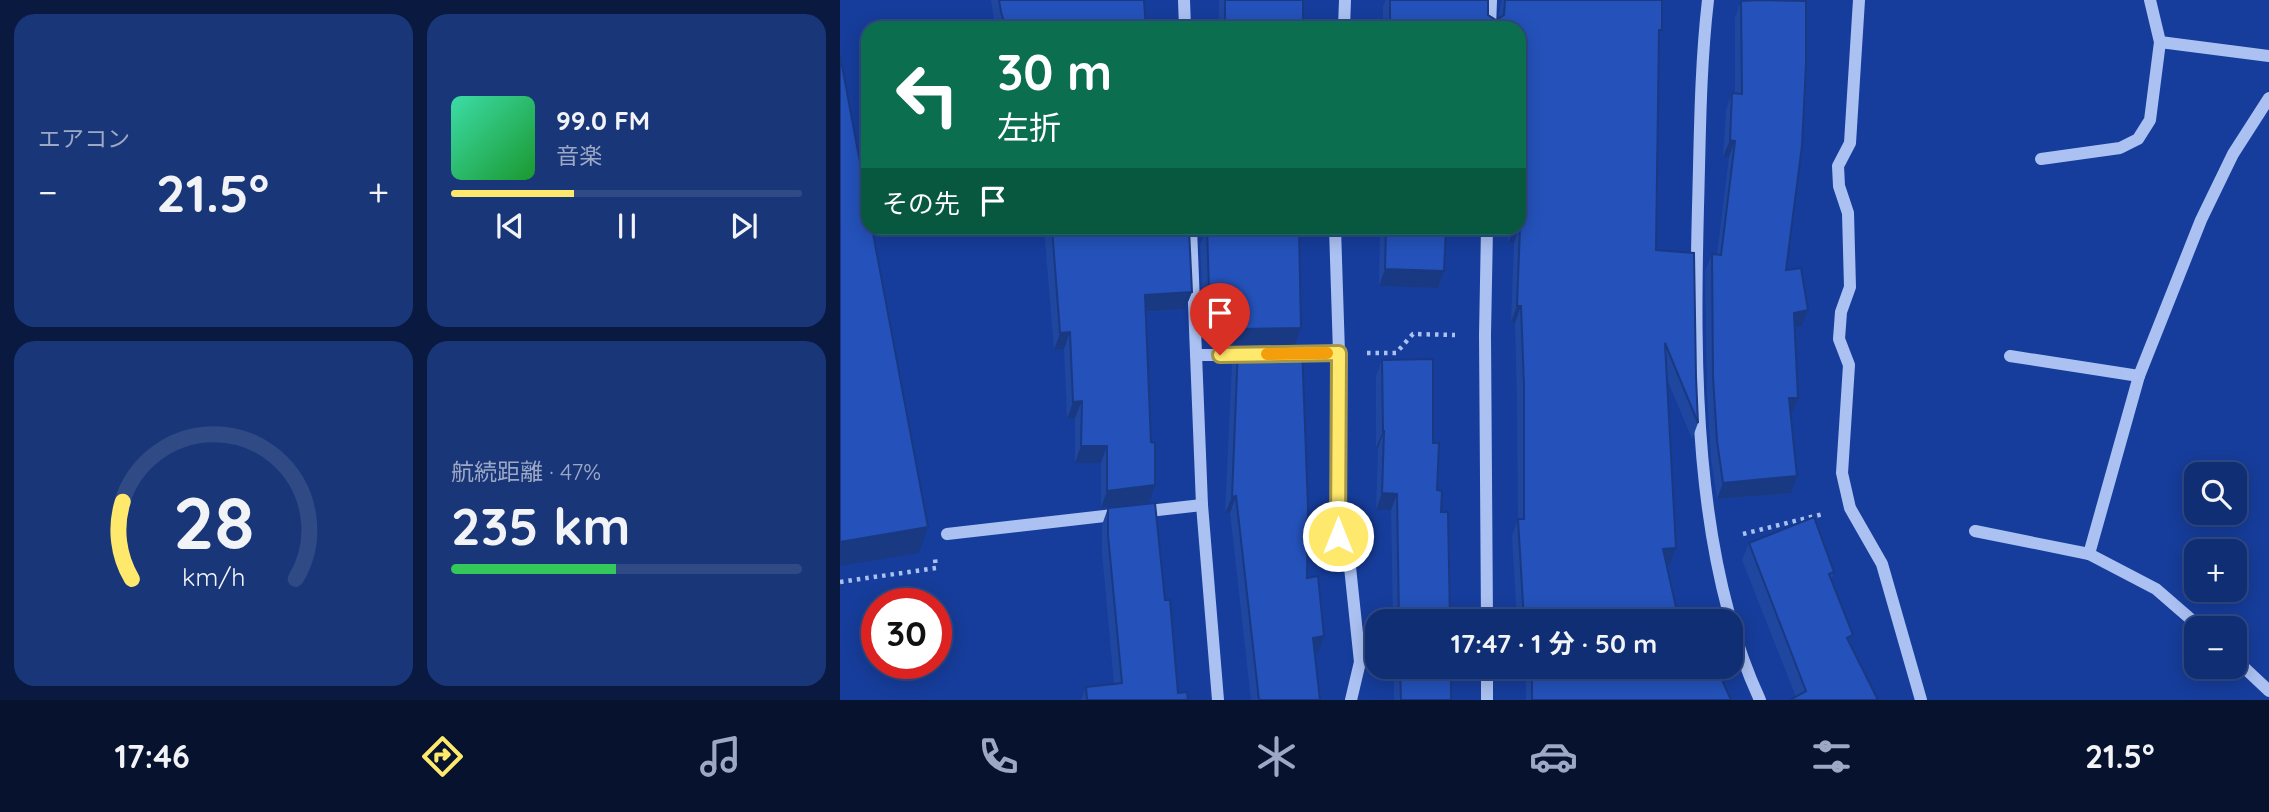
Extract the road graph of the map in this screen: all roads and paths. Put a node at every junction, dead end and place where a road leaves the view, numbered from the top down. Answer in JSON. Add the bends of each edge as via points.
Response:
{"nodes":[{"id":1,"x":1184,"y":0,"type":"edge"},
{"id":2,"x":1345,"y":0,"type":"edge"},
{"id":3,"x":1491,"y":0,"type":"edge"},
{"id":4,"x":1708,"y":0,"type":"edge"},
{"id":5,"x":1859,"y":0,"type":"edge"},
{"id":6,"x":2150,"y":0,"type":"edge"},
{"id":7,"x":1185,"y":21,"type":"edge"},
{"id":8,"x":1345,"y":21,"type":"edge"},
{"id":9,"x":1490,"y":21,"type":"edge"},
{"id":10,"x":2160,"y":42,"type":"junction"},
{"id":11,"x":2269,"y":57,"type":"edge"},
{"id":12,"x":2269,"y":98,"type":"edge"},
{"id":13,"x":2041,"y":159,"type":"dead end"},
{"id":14,"x":1191,"y":235,"type":"edge"},
{"id":15,"x":1335,"y":235,"type":"edge"},
{"id":16,"x":1487,"y":235,"type":"edge"},
{"id":17,"x":1413,"y":334,"type":"dead end"},
{"id":18,"x":1339,"y":353,"type":"junction"},
{"id":19,"x":1196,"y":355,"type":"junction"},
{"id":20,"x":2010,"y":356,"type":"dead end"},
{"id":21,"x":2139,"y":376,"type":"junction"},
{"id":22,"x":1202,"y":505,"type":"junction"},
{"id":23,"x":1850,"y":508,"type":"junction"},
{"id":24,"x":1975,"y":531,"type":"dead end"},
{"id":25,"x":947,"y":534,"type":"joint"},
{"id":26,"x":1712,"y":541,"type":"junction"},
{"id":27,"x":2089,"y":554,"type":"junction"},
{"id":28,"x":840,"y":582,"type":"edge"},
{"id":29,"x":1487,"y":609,"type":"edge"},
{"id":30,"x":2187,"y":616,"type":"edge"},
{"id":31,"x":2247,"y":670,"type":"edge"},
{"id":32,"x":1487,"y":679,"type":"edge"},
{"id":33,"x":2269,"y":691,"type":"edge"},
{"id":34,"x":1218,"y":700,"type":"edge"},
{"id":35,"x":1351,"y":700,"type":"edge"},
{"id":36,"x":1487,"y":700,"type":"edge"},
{"id":37,"x":1760,"y":700,"type":"edge"},
{"id":38,"x":1921,"y":700,"type":"edge"}],
"edges":[{"from":1,"to":7,"type":"street"},
{"from":2,"to":8,"type":"street"},
{"from":3,"to":9,"type":"street"},
{"from":4,"to":26,"type":"street","via":[[1702,54],[1696,260],[1699,414]]},
{"from":5,"to":23,"type":"street","via":[[1850,143],[1838,166],[1848,213],[1850,287],[1841,312],[1839,339],[1849,365],[1842,473]]},
{"from":6,"to":10,"type":"street"},
{"from":10,"to":11,"type":"street"},
{"from":10,"to":13,"type":"street","via":[[2150,120],[2138,139],[2120,148]]},
{"from":12,"to":21,"type":"street","via":[[2200,220]]},
{"from":14,"to":19,"type":"street"},
{"from":15,"to":18,"type":"street"},
{"from":16,"to":29,"type":"street"},
{"from":17,"to":18,"type":"path","via":[[1396,353]]},
{"from":18,"to":19,"type":"street"},
{"from":18,"to":35,"type":"street","via":[[1338,536],[1350,567],[1360,662]]},
{"from":19,"to":22,"type":"street"},
{"from":20,"to":21,"type":"street"},
{"from":21,"to":27,"type":"street"},
{"from":22,"to":25,"type":"street"},
{"from":22,"to":34,"type":"street"},
{"from":23,"to":26,"type":"path"},
{"from":23,"to":38,"type":"street","via":[[1882,564]]},
{"from":24,"to":27,"type":"street"},
{"from":25,"to":28,"type":"path","via":[[931,537],[936,568]]},
{"from":26,"to":37,"type":"street","via":[[1731,622]]},
{"from":27,"to":30,"type":"street","via":[[2156,589]]},
{"from":31,"to":33,"type":"street"},
{"from":32,"to":36,"type":"street"}]}
